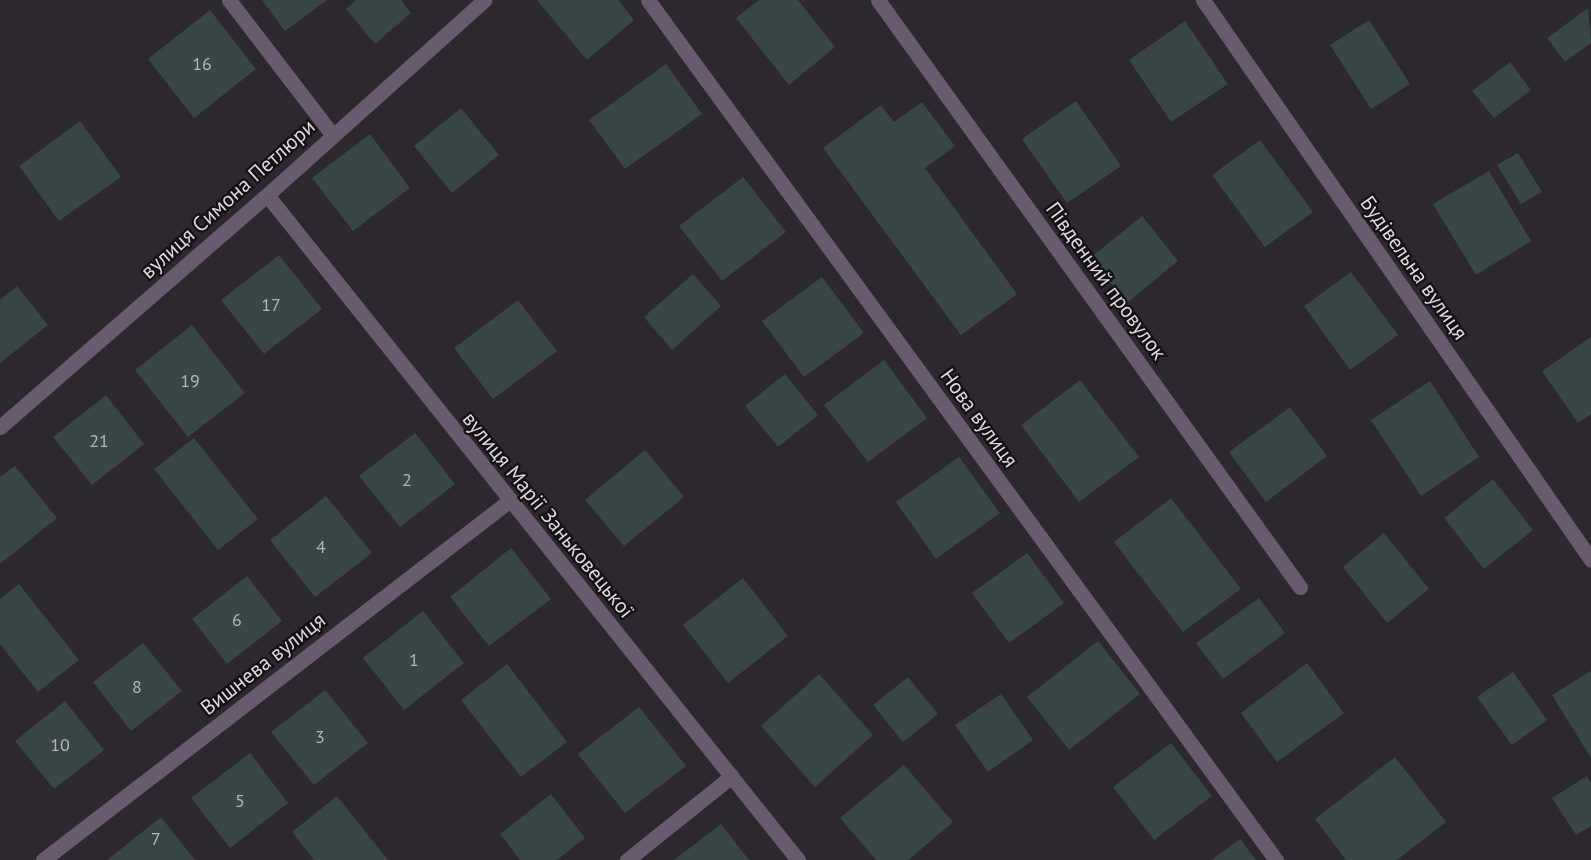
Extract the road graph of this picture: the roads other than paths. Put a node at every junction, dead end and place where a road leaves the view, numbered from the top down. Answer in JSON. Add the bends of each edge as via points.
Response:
{"nodes":[{"id":1,"x":229,"y":0,"type":"edge"},
{"id":2,"x":484,"y":0,"type":"edge"},
{"id":3,"x":648,"y":0,"type":"edge"},
{"id":4,"x":878,"y":0,"type":"edge"},
{"id":5,"x":1203,"y":0,"type":"edge"},
{"id":6,"x":332,"y":134,"type":"junction"},
{"id":7,"x":267,"y":195,"type":"junction"},
{"id":8,"x":0,"y":427,"type":"edge"},
{"id":9,"x":509,"y":501,"type":"junction"},
{"id":10,"x":1591,"y":560,"type":"edge"},
{"id":11,"x":1300,"y":587,"type":"dead end"},
{"id":12,"x":732,"y":776,"type":"junction"},
{"id":13,"x":43,"y":860,"type":"edge"},
{"id":14,"x":627,"y":860,"type":"edge"},
{"id":15,"x":798,"y":860,"type":"edge"},
{"id":16,"x":1276,"y":860,"type":"edge"}],
"edges":[{"from":1,"to":6,"type":"street"},
{"from":2,"to":6,"type":"street","name":"вулиця Симона Петлюри"},
{"from":3,"to":16,"type":"street","name":"Нова вулиця"},
{"from":4,"to":11,"type":"street","name":"Південний провулок"},
{"from":5,"to":10,"type":"street","name":"Будівельна вулиця"},
{"from":6,"to":7,"type":"street","name":"вулиця Симона Петлюри"},
{"from":7,"to":8,"type":"street","name":"вулиця Симона Петлюри"},
{"from":7,"to":9,"type":"street","name":"вулиця Марії Заньковецької"},
{"from":9,"to":12,"type":"street","name":"вулиця Марії Заньковецької"},
{"from":9,"to":13,"type":"street","name":"Вишнева вулиця"},
{"from":12,"to":14,"type":"street"},
{"from":12,"to":15,"type":"street","name":"вулиця Марії Заньковецької"}]}
